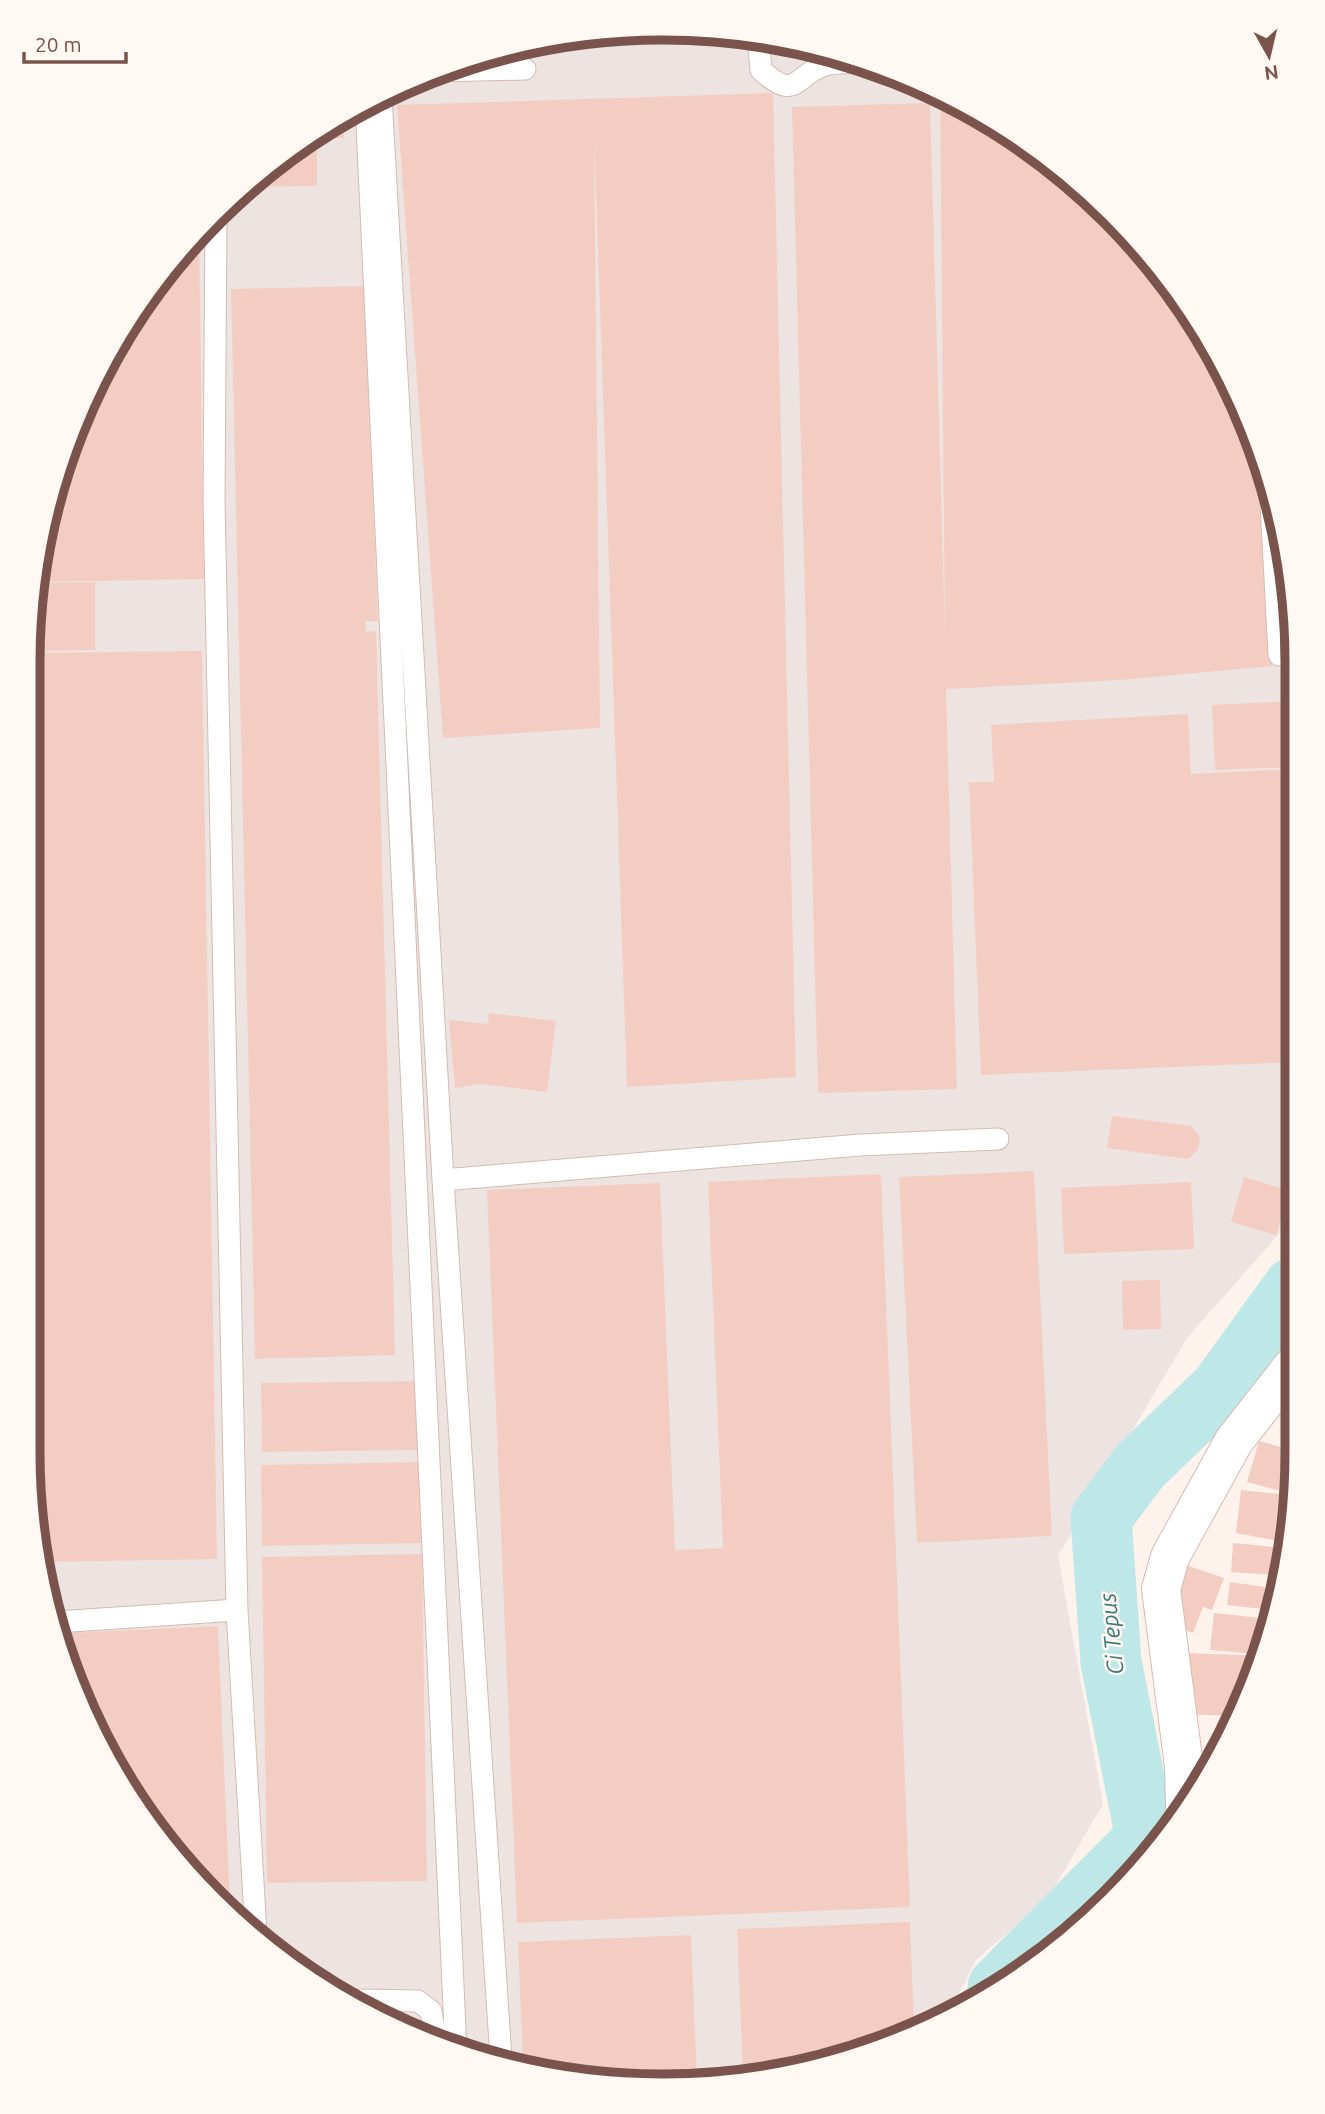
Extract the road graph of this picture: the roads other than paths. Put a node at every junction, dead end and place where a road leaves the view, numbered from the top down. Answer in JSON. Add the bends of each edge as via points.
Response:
{"nodes":[{"id":1,"x":759,"y":48,"type":"edge"},
{"id":2,"x":833,"y":64,"type":"edge"},
{"id":3,"x":524,"y":68,"type":"dead end"},
{"id":4,"x":472,"y":70,"type":"edge"},
{"id":5,"x":382,"y":107,"type":"edge"},
{"id":6,"x":367,"y":115,"type":"edge"},
{"id":7,"x":216,"y":230,"type":"edge"},
{"id":8,"x":1273,"y":541,"type":"edge"},
{"id":9,"x":1279,"y":655,"type":"dead end"},
{"id":10,"x":998,"y":1139,"type":"dead end"},
{"id":11,"x":443,"y":1180,"type":"junction"},
{"id":12,"x":1285,"y":1376,"type":"edge"},
{"id":13,"x":237,"y":1610,"type":"junction"},
{"id":14,"x":64,"y":1621,"type":"edge"},
{"id":15,"x":1185,"y":1790,"type":"edge"},
{"id":16,"x":255,"y":1922,"type":"edge"},
{"id":17,"x":369,"y":2000,"type":"edge"},
{"id":18,"x":434,"y":2030,"type":"edge"},
{"id":19,"x":455,"y":2038,"type":"edge"},
{"id":20,"x":501,"y":2053,"type":"edge"}],
"edges":[{"from":1,"to":2,"type":"lane","via":[[761,70],[777,84],[803,81],[825,64]]},
{"from":3,"to":4,"type":"lane"},
{"from":5,"to":11,"type":"lane"},
{"from":6,"to":19,"type":"lane"},
{"from":7,"to":13,"type":"lane","via":[[214,501]]},
{"from":8,"to":9,"type":"lane"},
{"from":10,"to":11,"type":"lane","via":[[860,1145]]},
{"from":11,"to":20,"type":"lane"},
{"from":12,"to":15,"type":"street","via":[[1234,1441],[1170,1557],[1161,1589]]},
{"from":13,"to":14,"type":"lane"},
{"from":13,"to":16,"type":"lane"},
{"from":17,"to":18,"type":"lane","via":[[418,2001],[431,2011]]}]}
